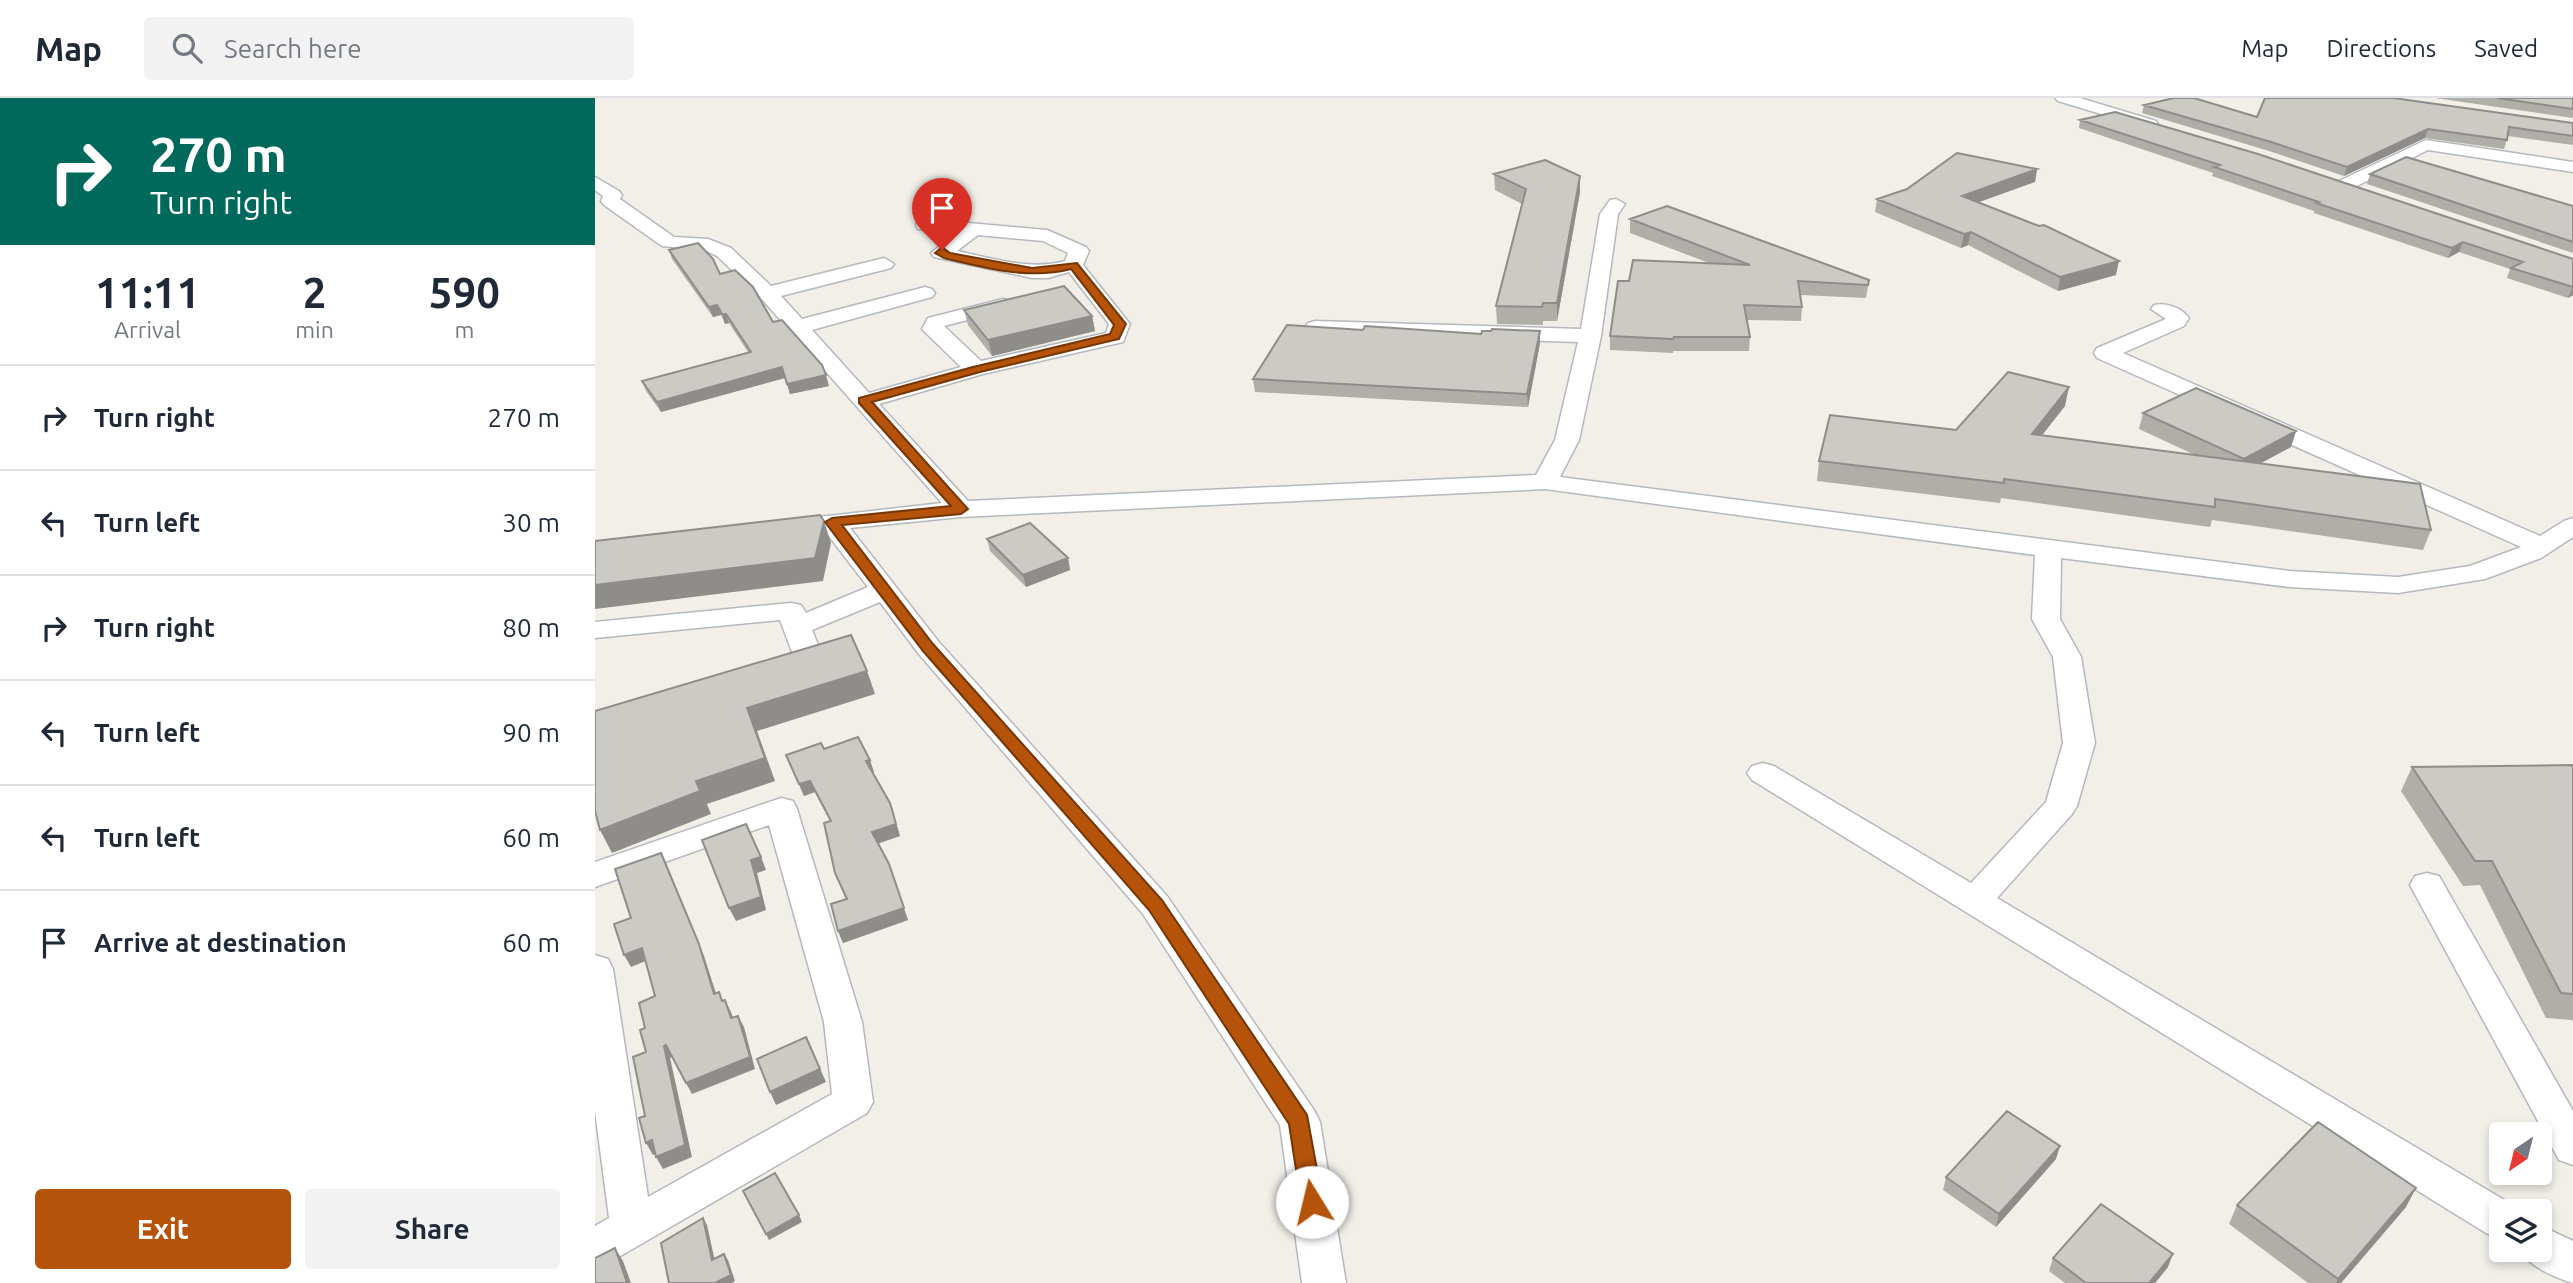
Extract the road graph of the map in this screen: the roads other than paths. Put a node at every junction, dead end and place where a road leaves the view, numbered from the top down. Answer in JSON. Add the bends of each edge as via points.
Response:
{"nodes":[{"id":1,"x":2063,"y":98,"type":"edge"},
{"id":2,"x":2169,"y":130,"type":"edge"},
{"id":3,"x":2400,"y":157,"type":"junction"},
{"id":4,"x":2427,"y":165,"type":"edge"},
{"id":5,"x":2573,"y":167,"type":"edge"},
{"id":6,"x":595,"y":182,"type":"edge"},
{"id":7,"x":2370,"y":194,"type":"edge"},
{"id":8,"x":602,"y":202,"type":"edge"},
{"id":9,"x":1616,"y":204,"type":"dead end"},
{"id":10,"x":925,"y":225,"type":"dead end"},
{"id":11,"x":975,"y":229,"type":"junction"},
{"id":12,"x":884,"y":264,"type":"dead end"},
{"id":13,"x":1073,"y":265,"type":"junction"},
{"id":14,"x":1089,"y":285,"type":"junction"},
{"id":15,"x":1061,"y":291,"type":"edge"},
{"id":16,"x":925,"y":292,"type":"dead end"},
{"id":17,"x":767,"y":293,"type":"junction"},
{"id":18,"x":1021,"y":301,"type":"edge"},
{"id":19,"x":2161,"y":309,"type":"dead end"},
{"id":20,"x":798,"y":327,"type":"junction"},
{"id":21,"x":1315,"y":327,"type":"edge"},
{"id":22,"x":1590,"y":336,"type":"junction"},
{"id":23,"x":977,"y":369,"type":"junction"},
{"id":24,"x":864,"y":401,"type":"junction"},
{"id":25,"x":1545,"y":482,"type":"junction"},
{"id":26,"x":961,"y":509,"type":"junction"},
{"id":27,"x":832,"y":522,"type":"junction"},
{"id":28,"x":2573,"y":526,"type":"edge"},
{"id":29,"x":755,"y":530,"type":"edge"},
{"id":30,"x":2542,"y":546,"type":"junction"},
{"id":31,"x":2049,"y":548,"type":"junction"},
{"id":32,"x":886,"y":590,"type":"junction"},
{"id":33,"x":797,"y":626,"type":"junction"},
{"id":34,"x":595,"y":630,"type":"edge"},
{"id":35,"x":756,"y":677,"type":"edge"},
{"id":36,"x":1763,"y":773,"type":"dead end"},
{"id":37,"x":595,"y":875,"type":"edge"},
{"id":38,"x":2427,"y":884,"type":"dead end"},
{"id":39,"x":1975,"y":900,"type":"junction"},
{"id":40,"x":595,"y":969,"type":"edge"},
{"id":41,"x":2573,"y":1148,"type":"edge"},
{"id":42,"x":2489,"y":1213,"type":"edge"},
{"id":43,"x":631,"y":1226,"type":"junction"},
{"id":44,"x":595,"y":1248,"type":"edge"},
{"id":45,"x":2552,"y":1252,"type":"edge"},
{"id":46,"x":2573,"y":1264,"type":"edge"},
{"id":47,"x":1324,"y":1283,"type":"edge"}],
"edges":[{"from":1,"to":2,"type":"street"},
{"from":3,"to":4,"type":"street"},
{"from":3,"to":5,"type":"street","via":[[2429,138]]},
{"from":3,"to":7,"type":"street","via":[[2339,183]]},
{"from":6,"to":8,"type":"street","via":[[613,195]]},
{"from":8,"to":17,"type":"street","via":[[669,242],[708,245],[724,252]]},
{"from":9,"to":22,"type":"street","via":[[1609,214]]},
{"from":10,"to":11,"type":"street"},
{"from":11,"to":13,"type":"street","via":[[1047,236],[1079,251]]},
{"from":11,"to":13,"type":"street","via":[[941,253],[1032,272]]},
{"from":12,"to":17,"type":"street"},
{"from":13,"to":14,"type":"street"},
{"from":14,"to":15,"type":"street"},
{"from":14,"to":23,"type":"street","via":[[1120,324],[1115,337]]},
{"from":16,"to":20,"type":"street"},
{"from":17,"to":20,"type":"street"},
{"from":18,"to":23,"type":"street","via":[[935,322],[933,329]]},
{"from":19,"to":30,"type":"street","via":[[2179,318],[2177,322],[2105,353]]},
{"from":20,"to":24,"type":"street"},
{"from":21,"to":22,"type":"street"},
{"from":22,"to":25,"type":"street","via":[[1567,440]]},
{"from":23,"to":24,"type":"street"},
{"from":24,"to":26,"type":"street"},
{"from":25,"to":26,"type":"street"},
{"from":25,"to":31,"type":"street"},
{"from":26,"to":27,"type":"street"},
{"from":27,"to":29,"type":"street"},
{"from":27,"to":32,"type":"street"},
{"from":28,"to":30,"type":"street"},
{"from":30,"to":31,"type":"street","via":[[2475,573],[2398,585],[2289,579]]},
{"from":31,"to":39,"type":"street","via":[[2046,619],[2067,657],[2079,743],[2061,806]]},
{"from":32,"to":33,"type":"street"},
{"from":32,"to":47,"type":"street","via":[[928,647],[1155,905],[1300,1122]]},
{"from":33,"to":34,"type":"street","via":[[791,611]]},
{"from":33,"to":35,"type":"street","via":[[810,662]]},
{"from":36,"to":39,"type":"street"},
{"from":37,"to":43,"type":"street","via":[[781,809],[843,1022],[853,1102]]},
{"from":38,"to":41,"type":"street"},
{"from":39,"to":42,"type":"street"},
{"from":40,"to":43,"type":"street"},
{"from":43,"to":44,"type":"street"},
{"from":45,"to":46,"type":"street"}]}
